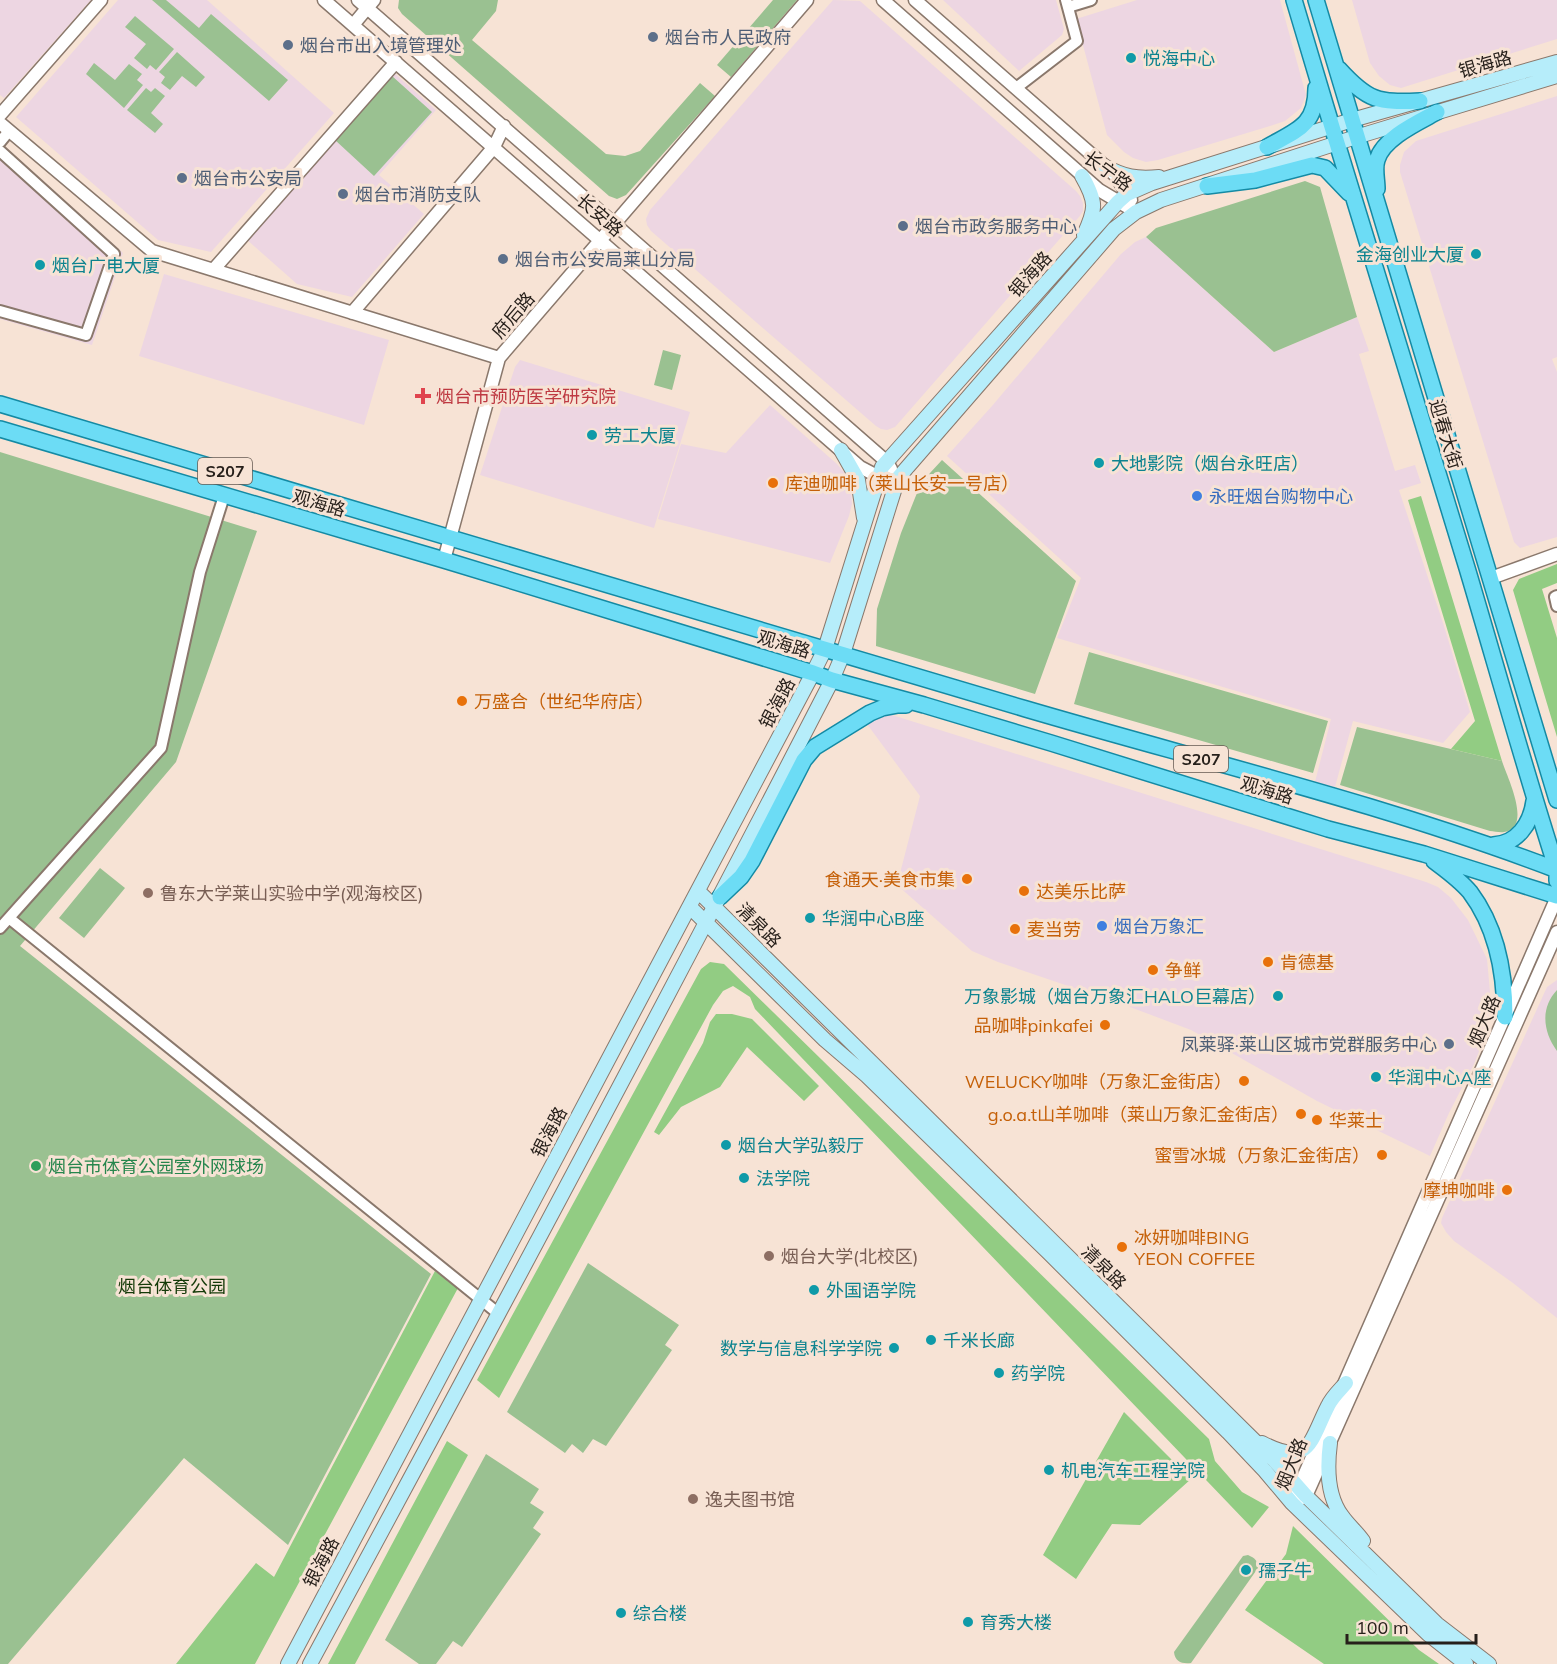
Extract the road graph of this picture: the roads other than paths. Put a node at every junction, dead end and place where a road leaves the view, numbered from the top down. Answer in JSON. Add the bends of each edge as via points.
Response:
{"nodes":[{"id":1,"x":101,"y":0,"type":"edge"},
{"id":2,"x":324,"y":0,"type":"edge"},
{"id":3,"x":807,"y":0,"type":"edge"},
{"id":4,"x":883,"y":0,"type":"edge"},
{"id":5,"x":915,"y":0,"type":"edge"},
{"id":6,"x":1091,"y":0,"type":"edge"},
{"id":7,"x":1294,"y":0,"type":"edge"},
{"id":8,"x":1316,"y":0,"type":"edge"},
{"id":9,"x":367,"y":3,"type":"edge"},
{"id":10,"x":1067,"y":4,"type":"edge"},
{"id":11,"x":353,"y":25,"type":"junction"},
{"id":12,"x":982,"y":58,"type":"junction"},
{"id":13,"x":396,"y":62,"type":"junction"},
{"id":14,"x":1557,"y":62,"type":"edge"},
{"id":15,"x":1335,"y":65,"type":"junction"},
{"id":16,"x":968,"y":75,"type":"junction"},
{"id":17,"x":1316,"y":76,"type":"junction"},
{"id":18,"x":1557,"y":76,"type":"edge"},
{"id":19,"x":1016,"y":88,"type":"junction"},
{"id":20,"x":1420,"y":101,"type":"junction"},
{"id":21,"x":1437,"y":112,"type":"junction"},
{"id":22,"x":0,"y":115,"type":"edge"},
{"id":23,"x":1352,"y":120,"type":"junction"},
{"id":24,"x":504,"y":126,"type":"junction"},
{"id":25,"x":5,"y":127,"type":"edge"},
{"id":26,"x":1331,"y":127,"type":"junction"},
{"id":27,"x":1356,"y":137,"type":"junction"},
{"id":28,"x":0,"y":142,"type":"edge"},
{"id":29,"x":1336,"y":144,"type":"junction"},
{"id":30,"x":1080,"y":145,"type":"junction"},
{"id":31,"x":494,"y":147,"type":"junction"},
{"id":32,"x":1267,"y":147,"type":"junction"},
{"id":33,"x":0,"y":151,"type":"edge"},
{"id":34,"x":1067,"y":162,"type":"junction"},
{"id":35,"x":1104,"y":166,"type":"junction"},
{"id":36,"x":1082,"y":176,"type":"junction"},
{"id":37,"x":1174,"y":176,"type":"junction"},
{"id":38,"x":1207,"y":186,"type":"junction"},
{"id":39,"x":1352,"y":196,"type":"junction"},
{"id":40,"x":1123,"y":198,"type":"junction"},
{"id":41,"x":1378,"y":210,"type":"junction"},
{"id":42,"x":1136,"y":212,"type":"junction"},
{"id":43,"x":616,"y":224,"type":"junction"},
{"id":44,"x":601,"y":240,"type":"junction"},
{"id":45,"x":1080,"y":245,"type":"junction"},
{"id":46,"x":214,"y":269,"type":"junction"},
{"id":47,"x":0,"y":311,"type":"edge"},
{"id":48,"x":352,"y":313,"type":"junction"},
{"id":49,"x":499,"y":358,"type":"junction"},
{"id":50,"x":0,"y":404,"type":"edge"},
{"id":51,"x":842,"y":423,"type":"junction"},
{"id":52,"x":0,"y":429,"type":"edge"},
{"id":53,"x":829,"y":439,"type":"junction"},
{"id":54,"x":841,"y":450,"type":"junction"},
{"id":55,"x":886,"y":462,"type":"junction"},
{"id":56,"x":879,"y":477,"type":"junction"},
{"id":57,"x":898,"y":478,"type":"junction"},
{"id":58,"x":224,"y":496,"type":"junction"},
{"id":59,"x":865,"y":523,"type":"junction"},
{"id":60,"x":450,"y":538,"type":"junction"},
{"id":61,"x":1557,"y":554,"type":"edge"},
{"id":62,"x":444,"y":560,"type":"junction"},
{"id":63,"x":1491,"y":578,"type":"junction"},
{"id":64,"x":1557,"y":596,"type":"edge"},
{"id":65,"x":1557,"y":606,"type":"edge"},
{"id":66,"x":825,"y":649,"type":"junction"},
{"id":67,"x":843,"y":654,"type":"junction"},
{"id":68,"x":813,"y":673,"type":"junction"},
{"id":69,"x":832,"y":680,"type":"junction"},
{"id":70,"x":924,"y":705,"type":"junction"},
{"id":71,"x":1534,"y":798,"type":"junction"},
{"id":72,"x":1557,"y":800,"type":"edge"},
{"id":73,"x":1492,"y":845,"type":"junction"},
{"id":74,"x":1424,"y":854,"type":"junction"},
{"id":75,"x":1557,"y":870,"type":"edge"},
{"id":76,"x":1557,"y":881,"type":"edge"},
{"id":77,"x":698,"y":891,"type":"junction"},
{"id":78,"x":1557,"y":897,"type":"edge"},
{"id":79,"x":717,"y":902,"type":"junction"},
{"id":80,"x":690,"y":907,"type":"junction"},
{"id":81,"x":9,"y":918,"type":"junction"},
{"id":82,"x":706,"y":921,"type":"junction"},
{"id":83,"x":0,"y":928,"type":"edge"},
{"id":84,"x":1557,"y":932,"type":"edge"},
{"id":85,"x":1505,"y":1017,"type":"junction"},
{"id":86,"x":480,"y":1300,"type":"junction"},
{"id":87,"x":499,"y":1314,"type":"junction"},
{"id":88,"x":1346,"y":1383,"type":"junction"},
{"id":89,"x":1249,"y":1436,"type":"junction"},
{"id":90,"x":1330,"y":1443,"type":"junction"},
{"id":91,"x":1303,"y":1492,"type":"junction"},
{"id":92,"x":1292,"y":1503,"type":"junction"},
{"id":93,"x":1374,"y":1562,"type":"junction"},
{"id":94,"x":288,"y":1664,"type":"edge"},
{"id":95,"x":310,"y":1664,"type":"edge"},
{"id":96,"x":1466,"y":1664,"type":"edge"},
{"id":97,"x":1489,"y":1664,"type":"edge"}],
"edges":[{"from":1,"to":22,"type":"street"},
{"from":2,"to":11,"type":"street","name":"长安路"},
{"from":3,"to":43,"type":"street","name":"府后路"},
{"from":4,"to":16,"type":"street","name":"长宁路"},
{"from":5,"to":12,"type":"street","name":"长宁路"},
{"from":6,"to":10,"type":"street"},
{"from":7,"to":17,"type":"main road","name":"迎春大街"},
{"from":8,"to":15,"type":"main road","name":"迎春大街"},
{"from":9,"to":11,"type":"street"},
{"from":9,"to":24,"type":"street"},
{"from":10,"to":19,"type":"street","via":[[1077,41]]},
{"from":11,"to":13,"type":"street","name":"长安路"},
{"from":12,"to":16,"type":"street"},
{"from":12,"to":19,"type":"street","name":"长宁路"},
{"from":13,"to":31,"type":"street","name":"长安路"},
{"from":13,"to":46,"type":"street"},
{"from":14,"to":20,"type":"main road","name":"银海路"},
{"from":15,"to":20,"type":"main road","via":[[1351,83],[1377,100]]},
{"from":15,"to":23,"type":"main road","name":"迎春大街"},
{"from":16,"to":34,"type":"street","name":"长宁路"},
{"from":17,"to":26,"type":"main road","name":"迎春大街"},
{"from":17,"to":32,"type":"main road","via":[[1313,115],[1292,134]]},
{"from":18,"to":21,"type":"main road","name":"银海路"},
{"from":19,"to":30,"type":"street","name":"长宁路"},
{"from":20,"to":23,"type":"main road","name":"银海路"},
{"from":21,"to":27,"type":"main road","name":"银海路"},
{"from":21,"to":41,"type":"main road","via":[[1383,148],[1376,160]]},
{"from":23,"to":26,"type":"main road","name":"银海路"},
{"from":23,"to":27,"type":"main road","name":"迎春大街"},
{"from":24,"to":31,"type":"street"},
{"from":24,"to":43,"type":"street"},
{"from":25,"to":28,"type":"street"},
{"from":25,"to":46,"type":"street","via":[[152,251]]},
{"from":26,"to":29,"type":"main road","name":"迎春大街"},
{"from":26,"to":32,"type":"main road","name":"银海路"},
{"from":27,"to":29,"type":"main road","name":"银海路"},
{"from":27,"to":41,"type":"main road","name":"迎春大街"},
{"from":29,"to":38,"type":"main road","name":"银海路"},
{"from":29,"to":39,"type":"main road","name":"迎春大街"},
{"from":30,"to":34,"type":"street","via":[[1087,155],[1083,165],[1077,167]]},
{"from":30,"to":35,"type":"street","name":"长宁路"},
{"from":31,"to":44,"type":"street","name":"长安路"},
{"from":31,"to":48,"type":"street"},
{"from":32,"to":37,"type":"main road","name":"银海路"},
{"from":33,"to":47,"type":"street","via":[[114,254],[86,335]]},
{"from":34,"to":36,"type":"street","name":"长宁路"},
{"from":35,"to":37,"type":"main road","via":[[1122,175]]},
{"from":35,"to":40,"type":"street","name":"长宁路","via":[[1114,175]]},
{"from":36,"to":40,"type":"street","name":"长宁路","via":[[1099,190]]},
{"from":36,"to":45,"type":"main road","via":[[1092,192],[1094,208]]},
{"from":37,"to":40,"type":"main road","name":"银海路"},
{"from":38,"to":39,"type":"main road","via":[[1255,180],[1312,165],[1325,168]]},
{"from":38,"to":42,"type":"main road","name":"银海路"},
{"from":39,"to":71,"type":"main road","name":"迎春大街"},
{"from":40,"to":42,"type":"street","name":"长宁路"},
{"from":40,"to":45,"type":"main road","name":"银海路"},
{"from":41,"to":63,"type":"main road","name":"迎春大街"},
{"from":42,"to":57,"type":"main road","name":"银海路","via":[[1114,229]]},
{"from":43,"to":44,"type":"street","name":"府后路"},
{"from":43,"to":51,"type":"street"},
{"from":44,"to":49,"type":"street","name":"府后路"},
{"from":44,"to":53,"type":"street","name":"长安路"},
{"from":45,"to":55,"type":"main road","name":"银海路"},
{"from":46,"to":48,"type":"street"},
{"from":48,"to":49,"type":"street"},
{"from":49,"to":60,"type":"street","name":"府后路"},
{"from":50,"to":60,"type":"main road","name":"观海路","number":"S207"},
{"from":51,"to":53,"type":"street"},
{"from":51,"to":55,"type":"street"},
{"from":52,"to":58,"type":"main road","name":"观海路","number":"S207"},
{"from":53,"to":54,"type":"street","name":"长安路"},
{"from":54,"to":56,"type":"street","name":"长安路"},
{"from":54,"to":59,"type":"main road","via":[[858,480]]},
{"from":55,"to":56,"type":"main road","name":"银海路"},
{"from":55,"to":57,"type":"street"},
{"from":56,"to":57,"type":"street","name":"长安路"},
{"from":56,"to":59,"type":"main road","name":"银海路"},
{"from":57,"to":67,"type":"main road","name":"银海路"},
{"from":58,"to":62,"type":"main road","name":"观海路","number":"S207"},
{"from":58,"to":81,"type":"street","via":[[200,572],[161,748]]},
{"from":59,"to":66,"type":"main road","name":"银海路"},
{"from":60,"to":62,"type":"street","name":"府后路"},
{"from":60,"to":66,"type":"main road","name":"观海路","number":"S207"},
{"from":61,"to":63,"type":"street"},
{"from":62,"to":68,"type":"main road","name":"观海路","number":"S207"},
{"from":63,"to":72,"type":"main road","name":"迎春大街"},
{"from":64,"to":65,"type":"street"},
{"from":66,"to":67,"type":"main road","name":"观海路","number":"S207"},
{"from":66,"to":68,"type":"main road","name":"银海路"},
{"from":67,"to":69,"type":"main road","name":"银海路"},
{"from":67,"to":73,"type":"main road","name":"观海路","number":"S207"},
{"from":68,"to":69,"type":"main road","name":"观海路","number":"S207"},
{"from":68,"to":77,"type":"main road","name":"银海路"},
{"from":69,"to":70,"type":"main road","name":"观海路","number":"S207"},
{"from":69,"to":79,"type":"main road","name":"银海路"},
{"from":70,"to":74,"type":"main road","name":"观海路","number":"S207","via":[[1328,829]]},
{"from":70,"to":79,"type":"main road","via":[[882,708],[815,747],[804,760],[752,861]]},
{"from":71,"to":73,"type":"main road","via":[[1529,822],[1522,831],[1502,845]]},
{"from":71,"to":75,"type":"main road","name":"迎春大街"},
{"from":73,"to":75,"type":"main road","name":"观海路","number":"S207"},
{"from":74,"to":78,"type":"main road","name":"观海路","number":"S207"},
{"from":74,"to":85,"type":"main road","via":[[1469,891],[1491,930],[1501,960]]},
{"from":75,"to":76,"type":"main road","name":"迎春大街"},
{"from":77,"to":79,"type":"main road","name":"清泉路"},
{"from":77,"to":80,"type":"main road","name":"银海路"},
{"from":78,"to":85,"type":"street","name":"烟大路"},
{"from":79,"to":82,"type":"main road","name":"银海路"},
{"from":79,"to":89,"type":"main road","name":"清泉路"},
{"from":80,"to":82,"type":"main road","name":"清泉路"},
{"from":80,"to":86,"type":"main road","name":"银海路"},
{"from":81,"to":83,"type":"street"},
{"from":81,"to":86,"type":"street"},
{"from":82,"to":87,"type":"main road","name":"银海路"},
{"from":82,"to":92,"type":"main road","name":"清泉路","via":[[1049,1253],[1235,1440]]},
{"from":84,"to":90,"type":"street","name":"烟大路"},
{"from":85,"to":88,"type":"street","name":"烟大路"},
{"from":86,"to":87,"type":"street"},
{"from":86,"to":94,"type":"main road","name":"银海路"},
{"from":87,"to":95,"type":"main road","name":"银海路"},
{"from":88,"to":89,"type":"main road","via":[[1329,1403],[1311,1443],[1304,1449],[1284,1453]]},
{"from":88,"to":91,"type":"street","name":"烟大路"},
{"from":89,"to":91,"type":"main road","name":"清泉路"},
{"from":90,"to":91,"type":"street","name":"烟大路"},
{"from":90,"to":93,"type":"main road","via":[[1331,1494],[1340,1514],[1361,1538]]},
{"from":91,"to":92,"type":"street","name":"烟大路"},
{"from":91,"to":93,"type":"main road","name":"清泉路"},
{"from":92,"to":96,"type":"main road","name":"清泉路","via":[[1428,1634]]},
{"from":93,"to":97,"type":"main road","name":"清泉路","via":[[1437,1624]]}]}
